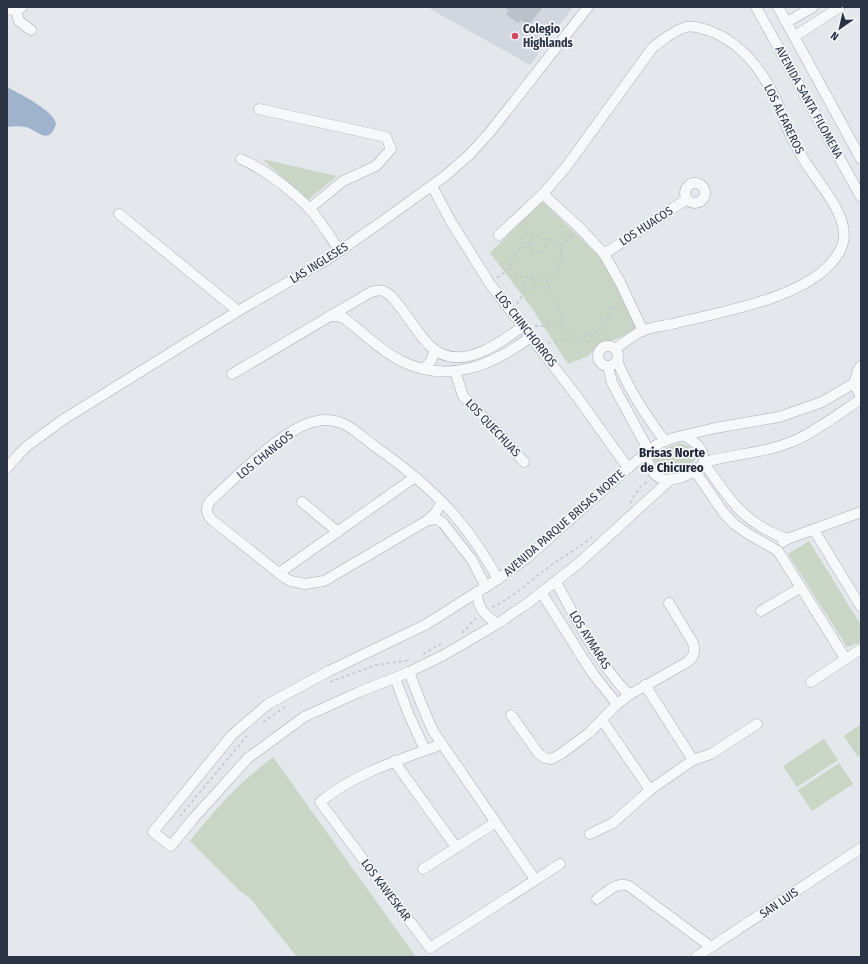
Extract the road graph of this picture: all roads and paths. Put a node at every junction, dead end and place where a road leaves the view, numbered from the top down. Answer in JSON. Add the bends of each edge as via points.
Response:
{"nodes":[{"id":1,"x":588,"y":7,"type":"edge"},
{"id":2,"x":756,"y":7,"type":"edge"},
{"id":3,"x":778,"y":7,"type":"edge"},
{"id":4,"x":813,"y":7,"type":"edge"},
{"id":5,"x":840,"y":7,"type":"edge"},
{"id":6,"x":15,"y":9,"type":"edge"},
{"id":7,"x":787,"y":22,"type":"junction"},
{"id":8,"x":31,"y":30,"type":"dead end"},
{"id":9,"x":795,"y":36,"type":"junction"},
{"id":10,"x":259,"y":109,"type":"dead end"},
{"id":11,"x":241,"y":159,"type":"dead end"},
{"id":12,"x":861,"y":159,"type":"edge"},
{"id":13,"x":432,"y":186,"type":"junction"},
{"id":14,"x":543,"y":194,"type":"junction"},
{"id":15,"x":861,"y":197,"type":"edge"},
{"id":16,"x":687,"y":199,"type":"dead end"},
{"id":17,"x":309,"y":208,"type":"junction"},
{"id":18,"x":119,"y":214,"type":"dead end"},
{"id":19,"x":515,"y":219,"type":"junction"},
{"id":20,"x":579,"y":228,"type":"junction"},
{"id":21,"x":499,"y":235,"type":"dead end"},
{"id":22,"x":533,"y":238,"type":"junction"},
{"id":23,"x":544,"y":239,"type":"junction"},
{"id":24,"x":530,"y":245,"type":"junction"},
{"id":25,"x":560,"y":246,"type":"junction"},
{"id":26,"x":340,"y":251,"type":"junction"},
{"id":27,"x":604,"y":254,"type":"junction"},
{"id":28,"x":510,"y":268,"type":"junction"},
{"id":29,"x":525,"y":277,"type":"junction"},
{"id":30,"x":534,"y":280,"type":"junction"},
{"id":31,"x":547,"y":280,"type":"junction"},
{"id":32,"x":490,"y":284,"type":"junction"},
{"id":33,"x":526,"y":289,"type":"junction"},
{"id":34,"x":626,"y":293,"type":"junction"},
{"id":35,"x":352,"y":303,"type":"junction"},
{"id":36,"x":238,"y":311,"type":"junction"},
{"id":37,"x":512,"y":312,"type":"junction"},
{"id":38,"x":330,"y":316,"type":"junction"},
{"id":39,"x":351,"y":324,"type":"junction"},
{"id":40,"x":523,"y":326,"type":"junction"},
{"id":41,"x":563,"y":326,"type":"junction"},
{"id":42,"x":643,"y":331,"type":"junction"},
{"id":43,"x":591,"y":334,"type":"junction"},
{"id":44,"x":532,"y":336,"type":"junction"},
{"id":45,"x":572,"y":340,"type":"junction"},
{"id":46,"x":538,"y":345,"type":"junction"},
{"id":47,"x":612,"y":347,"type":"junction"},
{"id":48,"x":435,"y":350,"type":"junction"},
{"id":49,"x":617,"y":360,"type":"junction"},
{"id":50,"x":608,"y":366,"type":"junction"},
{"id":51,"x":861,"y":366,"type":"edge"},
{"id":52,"x":424,"y":370,"type":"junction"},
{"id":53,"x":455,"y":371,"type":"junction"},
{"id":54,"x":232,"y":374,"type":"dead end"},
{"id":55,"x":857,"y":381,"type":"edge"},
{"id":56,"x":861,"y":398,"type":"edge"},
{"id":57,"x":685,"y":436,"type":"junction"},
{"id":58,"x":665,"y":441,"type":"junction"},
{"id":59,"x":647,"y":453,"type":"junction"},
{"id":60,"x":524,"y":462,"type":"dead end"},
{"id":61,"x":704,"y":463,"type":"junction"},
{"id":62,"x":7,"y":468,"type":"edge"},
{"id":63,"x":628,"y":468,"type":"junction"},
{"id":64,"x":695,"y":471,"type":"junction"},
{"id":65,"x":415,"y":477,"type":"junction"},
{"id":66,"x":658,"y":477,"type":"junction"},
{"id":67,"x":671,"y":479,"type":"junction"},
{"id":68,"x":302,"y":502,"type":"dead end"},
{"id":69,"x":442,"y":502,"type":"junction"},
{"id":70,"x":628,"y":505,"type":"dead end"},
{"id":71,"x":861,"y":512,"type":"edge"},
{"id":72,"x":428,"y":520,"type":"junction"},
{"id":73,"x":814,"y":530,"type":"junction"},
{"id":74,"x":338,"y":532,"type":"junction"},
{"id":75,"x":595,"y":534,"type":"dead end"},
{"id":76,"x":788,"y":539,"type":"junction"},
{"id":77,"x":778,"y":551,"type":"junction"},
{"id":78,"x":279,"y":573,"type":"junction"},
{"id":79,"x":498,"y":579,"type":"junction"},
{"id":80,"x":556,"y":582,"type":"junction"},
{"id":81,"x":486,"y":587,"type":"junction"},
{"id":82,"x":800,"y":588,"type":"junction"},
{"id":83,"x":477,"y":592,"type":"junction"},
{"id":84,"x":541,"y":592,"type":"junction"},
{"id":85,"x":669,"y":603,"type":"dead end"},
{"id":86,"x":861,"y":607,"type":"edge"},
{"id":87,"x":761,"y":611,"type":"dead end"},
{"id":88,"x":483,"y":612,"type":"junction"},
{"id":89,"x":497,"y":624,"type":"junction"},
{"id":90,"x":460,"y":634,"type":"dead end"},
{"id":91,"x":445,"y":643,"type":"dead end"},
{"id":92,"x":861,"y":648,"type":"edge"},
{"id":93,"x":419,"y":656,"type":"dead end"},
{"id":94,"x":416,"y":658,"type":"dead end"},
{"id":95,"x":845,"y":658,"type":"junction"},
{"id":96,"x":409,"y":672,"type":"junction"},
{"id":97,"x":395,"y":678,"type":"junction"},
{"id":98,"x":811,"y":682,"type":"dead end"},
{"id":99,"x":327,"y":684,"type":"dead end"},
{"id":100,"x":645,"y":686,"type":"junction"},
{"id":101,"x":629,"y":695,"type":"junction"},
{"id":102,"x":617,"y":704,"type":"junction"},
{"id":103,"x":286,"y":706,"type":"dead end"},
{"id":104,"x":511,"y":715,"type":"dead end"},
{"id":105,"x":602,"y":720,"type":"junction"},
{"id":106,"x":263,"y":722,"type":"dead end"},
{"id":107,"x":757,"y":724,"type":"dead end"},
{"id":108,"x":247,"y":735,"type":"dead end"},
{"id":109,"x":442,"y":744,"type":"junction"},
{"id":110,"x":425,"y":750,"type":"junction"},
{"id":111,"x":693,"y":760,"type":"junction"},
{"id":112,"x":394,"y":762,"type":"junction"},
{"id":113,"x":650,"y":790,"type":"junction"},
{"id":114,"x":176,"y":820,"type":"dead end"},
{"id":115,"x":496,"y":822,"type":"junction"},
{"id":116,"x":590,"y":834,"type":"dead end"},
{"id":117,"x":456,"y":847,"type":"junction"},
{"id":118,"x":861,"y":848,"type":"edge"},
{"id":119,"x":560,"y":864,"type":"dead end"},
{"id":120,"x":423,"y":869,"type":"dead end"},
{"id":121,"x":533,"y":881,"type":"junction"},
{"id":122,"x":597,"y":899,"type":"dead end"},
{"id":123,"x":711,"y":947,"type":"junction"},
{"id":124,"x":696,"y":957,"type":"edge"}],
"edges":[{"from":1,"to":13,"type":"street","name":"LAS INGLESES","via":[[490,132],[457,166]]},
{"from":2,"to":15,"type":"street","name":"AVENIDA SANTA FILOMENA"},
{"from":3,"to":7,"type":"street","name":"AVENIDA SANTA FILOMENA"},
{"from":4,"to":7,"type":"street"},
{"from":5,"to":9,"type":"street"},
{"from":6,"to":8,"type":"street","via":[[19,21]]},
{"from":7,"to":9,"type":"street","name":"AVENIDA SANTA FILOMENA"},
{"from":9,"to":12,"type":"street","name":"AVENIDA SANTA FILOMENA"},
{"from":10,"to":17,"type":"street","via":[[386,137],[391,149],[376,166],[343,181]]},
{"from":11,"to":17,"type":"street","via":[[273,177]]},
{"from":13,"to":26,"type":"street","name":"LAS INGLESES"},
{"from":13,"to":32,"type":"street","name":"LOS CHINCHORROS"},
{"from":14,"to":19,"type":"street","name":"LOS ALFAREROS"},
{"from":14,"to":20,"type":"street"},
{"from":14,"to":42,"type":"street","name":"LOS ALFAREROS","via":[[566,167],[653,47],[672,33],[687,26],[708,30],[727,39],[743,51],[758,68],[807,166],[829,196],[840,217],[844,234],[842,245],[823,272],[806,284],[779,296]]},
{"from":16,"to":27,"type":"street","name":"LOS HUACOS"},
{"from":17,"to":26,"type":"street"},
{"from":18,"to":36,"type":"street"},
{"from":19,"to":21,"type":"street","name":"LOS ALFAREROS"},
{"from":19,"to":22,"type":"path"},
{"from":20,"to":25,"type":"path"},
{"from":20,"to":27,"type":"street"},
{"from":22,"to":23,"type":"path"},
{"from":22,"to":24,"type":"path"},
{"from":23,"to":24,"type":"path","via":[[546,246],[542,251],[535,252]]},
{"from":23,"to":25,"type":"path","via":[[550,239]]},
{"from":24,"to":28,"type":"path","via":[[517,249],[511,259]]},
{"from":25,"to":31,"type":"path","via":[[562,257],[559,267]]},
{"from":26,"to":36,"type":"street","name":"LAS INGLESES"},
{"from":27,"to":34,"type":"street"},
{"from":28,"to":29,"type":"path","via":[[516,274]]},
{"from":28,"to":32,"type":"path"},
{"from":29,"to":30,"type":"path"},
{"from":29,"to":33,"type":"path","via":[[523,284]]},
{"from":30,"to":31,"type":"path"},
{"from":30,"to":33,"type":"path","via":[[533,288]]},
{"from":31,"to":41,"type":"path","via":[[562,313]]},
{"from":32,"to":37,"type":"street","name":"LOS CHINCHORROS"},
{"from":33,"to":37,"type":"path"},
{"from":34,"to":42,"type":"street"},
{"from":34,"to":43,"type":"path","via":[[612,310],[604,326]]},
{"from":35,"to":38,"type":"street"},
{"from":35,"to":39,"type":"street","via":[[347,314]]},
{"from":35,"to":48,"type":"street","via":[[376,290],[386,291]]},
{"from":36,"to":62,"type":"street","name":"LAS INGLESES","via":[[58,423],[27,446]]},
{"from":37,"to":40,"type":"street","name":"LOS CHINCHORROS"},
{"from":38,"to":39,"type":"street","via":[[340,317]]},
{"from":38,"to":54,"type":"street"},
{"from":39,"to":52,"type":"street","via":[[388,353]]},
{"from":40,"to":41,"type":"path"},
{"from":40,"to":44,"type":"street","name":"LOS CHINCHORROS"},
{"from":40,"to":48,"type":"street","via":[[478,354],[455,357]]},
{"from":41,"to":45,"type":"path"},
{"from":42,"to":47,"type":"street","name":"LOS ALFAREROS"},
{"from":43,"to":45,"type":"path"},
{"from":43,"to":47,"type":"path"},
{"from":44,"to":46,"type":"street","name":"LOS CHINCHORROS"},
{"from":44,"to":53,"type":"street","via":[[488,363]]},
{"from":45,"to":46,"type":"path"},
{"from":46,"to":63,"type":"street","name":"LOS CHINCHORROS"},
{"from":47,"to":49,"type":"street","via":[[617,354]]},
{"from":47,"to":50,"type":"street","via":[[603,347],[598,355],[602,364]]},
{"from":48,"to":52,"type":"street"},
{"from":49,"to":50,"type":"street"},
{"from":49,"to":58,"type":"street","via":[[623,376]]},
{"from":50,"to":59,"type":"street","via":[[612,384]]},
{"from":51,"to":55,"type":"street"},
{"from":52,"to":53,"type":"street"},
{"from":53,"to":60,"type":"street","name":"LOS QUECHUAS","via":[[463,396],[500,433]]},
{"from":55,"to":56,"type":"street"},
{"from":55,"to":57,"type":"street","name":"AVENIDA PARQUE BRISAS NORTE","via":[[822,402],[779,417]]},
{"from":56,"to":61,"type":"street","via":[[813,431],[795,440],[776,447]]},
{"from":57,"to":58,"type":"street","name":"AVENIDA PARQUE BRISAS NORTE"},
{"from":57,"to":61,"type":"street","via":[[701,448]]},
{"from":58,"to":59,"type":"street","name":"AVENIDA PARQUE BRISAS NORTE"},
{"from":59,"to":63,"type":"street","name":"AVENIDA PARQUE BRISAS NORTE"},
{"from":59,"to":66,"type":"street","via":[[653,472]]},
{"from":61,"to":64,"type":"street"},
{"from":61,"to":76,"type":"street","via":[[733,503],[746,516],[758,526]]},
{"from":63,"to":79,"type":"street","name":"AVENIDA PARQUE BRISAS NORTE","via":[[528,557]]},
{"from":64,"to":67,"type":"street"},
{"from":64,"to":77,"type":"street","via":[[734,524]]},
{"from":65,"to":69,"type":"street","name":"LOS CHANGOS"},
{"from":65,"to":74,"type":"street"},
{"from":65,"to":78,"type":"street","name":"LOS CHANGOS","via":[[350,428],[337,422],[322,420],[309,423],[280,440],[211,500],[206,510],[210,517]]},
{"from":66,"to":67,"type":"street","via":[[664,480]]},
{"from":66,"to":70,"type":"path","via":[[640,486]]},
{"from":67,"to":80,"type":"street"},
{"from":68,"to":74,"type":"street"},
{"from":69,"to":72,"type":"street","name":"LOS CHANGOS"},
{"from":69,"to":79,"type":"street","name":"LOS CHANGOS","via":[[475,541]]},
{"from":71,"to":73,"type":"street"},
{"from":72,"to":78,"type":"street","name":"LOS CHANGOS","via":[[324,581],[305,584],[292,581]]},
{"from":72,"to":81,"type":"street","via":[[437,519],[443,523],[472,560]]},
{"from":73,"to":76,"type":"street"},
{"from":73,"to":86,"type":"street"},
{"from":74,"to":78,"type":"street"},
{"from":75,"to":88,"type":"path","via":[[512,596]]},
{"from":76,"to":77,"type":"street","via":[[780,544]]},
{"from":77,"to":82,"type":"street"},
{"from":79,"to":81,"type":"street","name":"AVENIDA PARQUE BRISAS NORTE"},
{"from":80,"to":84,"type":"street"},
{"from":80,"to":101,"type":"street","name":"LOS AYMARAS","via":[[594,650],[614,679]]},
{"from":81,"to":83,"type":"street","name":"AVENIDA PARQUE BRISAS NORTE"},
{"from":82,"to":87,"type":"street"},
{"from":82,"to":95,"type":"street"},
{"from":83,"to":88,"type":"street"},
{"from":83,"to":97,"type":"street","name":"AVENIDA PARQUE BRISAS NORTE","via":[[426,625],[268,704],[232,735],[153,832],[171,846],[248,758],[304,717]]},
{"from":84,"to":89,"type":"street"},
{"from":84,"to":102,"type":"street","name":"LOS AYMARAS","via":[[592,674]]},
{"from":85,"to":100,"type":"street","via":[[693,643],[694,656]]},
{"from":88,"to":89,"type":"street"},
{"from":88,"to":90,"type":"path"},
{"from":89,"to":96,"type":"street"},
{"from":91,"to":93,"type":"path"},
{"from":92,"to":95,"type":"street"},
{"from":94,"to":99,"type":"path","via":[[376,665]]},
{"from":95,"to":98,"type":"street"},
{"from":96,"to":97,"type":"street"},
{"from":96,"to":109,"type":"street","via":[[421,703]]},
{"from":97,"to":110,"type":"street"},
{"from":100,"to":101,"type":"street"},
{"from":100,"to":111,"type":"street"},
{"from":101,"to":102,"type":"street"},
{"from":102,"to":105,"type":"street"},
{"from":103,"to":106,"type":"path"},
{"from":104,"to":105,"type":"street","via":[[539,754],[552,759],[585,736]]},
{"from":105,"to":113,"type":"street"},
{"from":107,"to":111,"type":"street","via":[[711,754]]},
{"from":108,"to":114,"type":"path"},
{"from":109,"to":110,"type":"street","name":"LOS KAWESKAR"},
{"from":109,"to":115,"type":"street"},
{"from":110,"to":112,"type":"street","name":"LOS KAWESKAR"},
{"from":111,"to":113,"type":"street"},
{"from":112,"to":117,"type":"street"},
{"from":112,"to":121,"type":"street","name":"LOS KAWESKAR","via":[[367,773],[320,802],[430,948]]},
{"from":113,"to":116,"type":"street","via":[[613,823]]},
{"from":115,"to":117,"type":"street"},
{"from":115,"to":121,"type":"street","via":[[534,878]]},
{"from":117,"to":120,"type":"street"},
{"from":118,"to":123,"type":"street","name":"SAN LUIS"},
{"from":119,"to":121,"type":"street","name":"LOS KAWESKAR"},
{"from":122,"to":123,"type":"street","via":[[617,885],[629,886]]},
{"from":123,"to":124,"type":"street","name":"SAN LUIS"}]}
